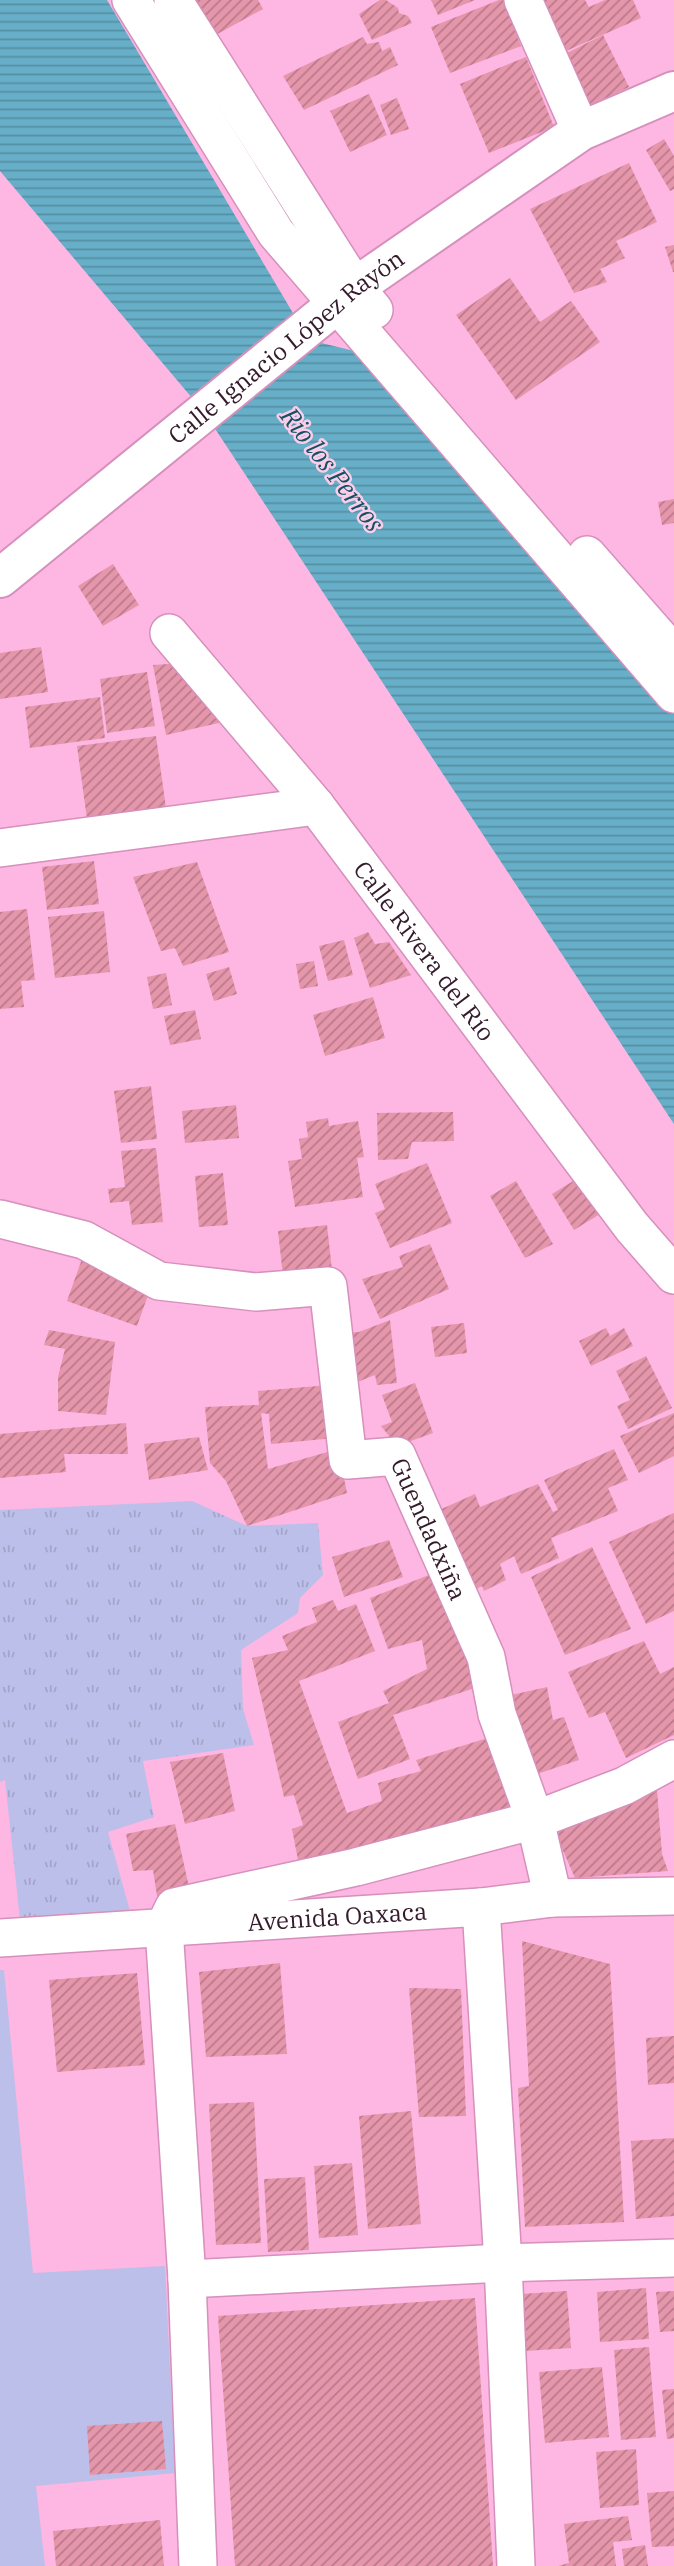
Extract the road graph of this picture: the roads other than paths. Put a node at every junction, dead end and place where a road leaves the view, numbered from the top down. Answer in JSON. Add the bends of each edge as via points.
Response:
{"nodes":[{"id":1,"x":131,"y":0,"type":"edge"},
{"id":2,"x":173,"y":0,"type":"edge"},
{"id":3,"x":523,"y":0,"type":"edge"},
{"id":4,"x":674,"y":91,"type":"edge"},
{"id":5,"x":581,"y":131,"type":"junction"},
{"id":6,"x":342,"y":299,"type":"junction"},
{"id":7,"x":3,"y":571,"type":"edge"},
{"id":8,"x":169,"y":633,"type":"dead end"},
{"id":9,"x":674,"y":654,"type":"edge"},
{"id":10,"x":674,"y":694,"type":"edge"},
{"id":11,"x":316,"y":806,"type":"junction"},
{"id":12,"x":0,"y":848,"type":"edge"},
{"id":13,"x":0,"y":1219,"type":"edge"},
{"id":14,"x":674,"y":1275,"type":"edge"},
{"id":15,"x":674,"y":1759,"type":"edge"},
{"id":16,"x":535,"y":1820,"type":"junction"},
{"id":17,"x":674,"y":1896,"type":"edge"},
{"id":18,"x":553,"y":1898,"type":"junction"},
{"id":19,"x":481,"y":1907,"type":"junction"},
{"id":20,"x":164,"y":1928,"type":"junction"},
{"id":21,"x":0,"y":1938,"type":"edge"},
{"id":22,"x":674,"y":2258,"type":"edge"},
{"id":23,"x":503,"y":2263,"type":"junction"},
{"id":24,"x":187,"y":2278,"type":"junction"},
{"id":25,"x":198,"y":2566,"type":"edge"},
{"id":26,"x":516,"y":2566,"type":"edge"}],
"edges":[{"from":1,"to":6,"type":"street","via":[[276,233]]},
{"from":2,"to":6,"type":"street"},
{"from":3,"to":5,"type":"street"},
{"from":4,"to":5,"type":"street","name":"Calle Ignacio López Rayón"},
{"from":5,"to":6,"type":"street","name":"Calle Ignacio López Rayón"},
{"from":6,"to":7,"type":"street","name":"Calle Ignacio López Rayón"},
{"from":6,"to":9,"type":"street"},
{"from":6,"to":10,"type":"street"},
{"from":8,"to":11,"type":"street","name":"Calle Rivera del Río"},
{"from":11,"to":12,"type":"street"},
{"from":11,"to":14,"type":"street","name":"Calle Rivera del Río","via":[[632,1227]]},
{"from":13,"to":16,"type":"street","name":"Guendadxiña","via":[[84,1240],[159,1281],[256,1292],[328,1286],[348,1460],[397,1456],[486,1657],[497,1713]]},
{"from":15,"to":16,"type":"street","via":[[624,1787]]},
{"from":16,"to":18,"type":"street","name":"Guendadxiña"},
{"from":16,"to":20,"type":"street","via":[[356,1867],[174,1907]]},
{"from":17,"to":18,"type":"street","name":"Avenida Oaxaca"},
{"from":18,"to":19,"type":"street","name":"Avenida Oaxaca"},
{"from":19,"to":20,"type":"street","name":"Avenida Oaxaca"},
{"from":19,"to":23,"type":"street"},
{"from":20,"to":21,"type":"street","name":"Avenida Oaxaca"},
{"from":20,"to":24,"type":"street"},
{"from":22,"to":23,"type":"street"},
{"from":23,"to":24,"type":"street"},
{"from":23,"to":26,"type":"street"},
{"from":24,"to":25,"type":"street"}]}
